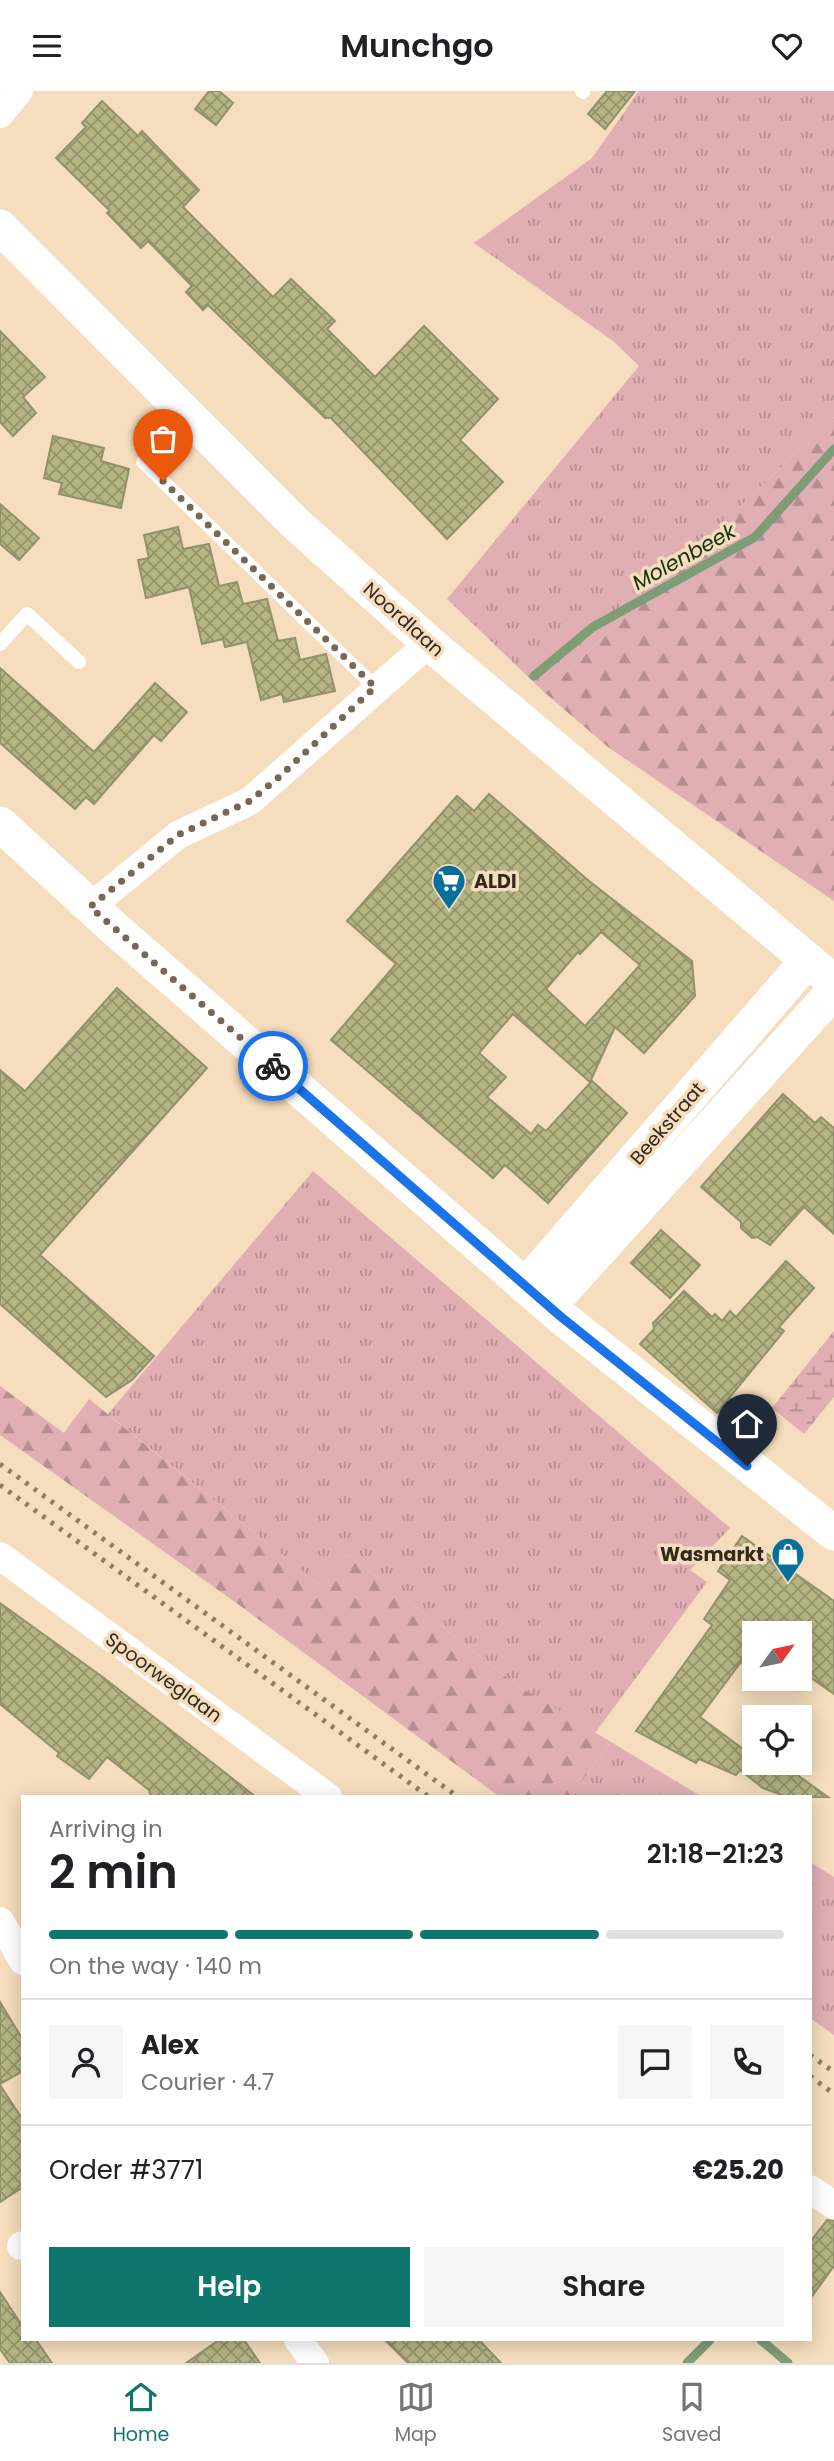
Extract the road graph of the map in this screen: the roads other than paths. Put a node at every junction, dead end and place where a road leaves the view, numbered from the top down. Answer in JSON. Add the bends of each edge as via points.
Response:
{"nodes":[{"id":1,"x":19,"y":91,"type":"edge"},
{"id":2,"x":0,"y":114,"type":"edge"},
{"id":3,"x":0,"y":227,"type":"edge"},
{"id":4,"x":143,"y":462,"type":"dead end"},
{"id":5,"x":429,"y":643,"type":"junction"},
{"id":6,"x":0,"y":644,"type":"edge"},
{"id":7,"x":79,"y":662,"type":"dead end"},
{"id":8,"x":375,"y":687,"type":"junction"},
{"id":9,"x":0,"y":824,"type":"edge"},
{"id":10,"x":90,"y":907,"type":"junction"},
{"id":11,"x":808,"y":960,"type":"junction"},
{"id":12,"x":834,"y":982,"type":"edge"},
{"id":13,"x":834,"y":991,"type":"edge"},
{"id":14,"x":537,"y":1296,"type":"junction"},
{"id":15,"x":834,"y":1533,"type":"edge"},
{"id":16,"x":0,"y":1556,"type":"edge"},
{"id":17,"x":325,"y":1795,"type":"edge"},
{"id":18,"x":0,"y":1921,"type":"edge"},
{"id":19,"x":21,"y":1958,"type":"edge"},
{"id":20,"x":812,"y":2190,"type":"edge"},
{"id":21,"x":834,"y":2206,"type":"edge"},
{"id":22,"x":299,"y":2341,"type":"edge"},
{"id":23,"x":316,"y":2363,"type":"edge"}],
"edges":[{"from":1,"to":2,"type":"street"},
{"from":3,"to":5,"type":"street","name":"Noordlaan","via":[[294,522]]},
{"from":4,"to":8,"type":"lane"},
{"from":5,"to":8,"type":"street"},
{"from":5,"to":11,"type":"street","name":"Noordlaan"},
{"from":6,"to":7,"type":"lane","via":[[27,614]]},
{"from":8,"to":10,"type":"street","via":[[250,801],[178,835]]},
{"from":9,"to":10,"type":"street"},
{"from":10,"to":14,"type":"street"},
{"from":11,"to":12,"type":"street","name":"Noordlaan"},
{"from":11,"to":14,"type":"street","name":"Beekstraat"},
{"from":13,"to":14,"type":"street","name":"Beekstraat"},
{"from":14,"to":15,"type":"street"},
{"from":16,"to":17,"type":"street","name":"Spoorweglaan"},
{"from":18,"to":19,"type":"street"},
{"from":20,"to":21,"type":"street"},
{"from":22,"to":23,"type":"street"}]}
